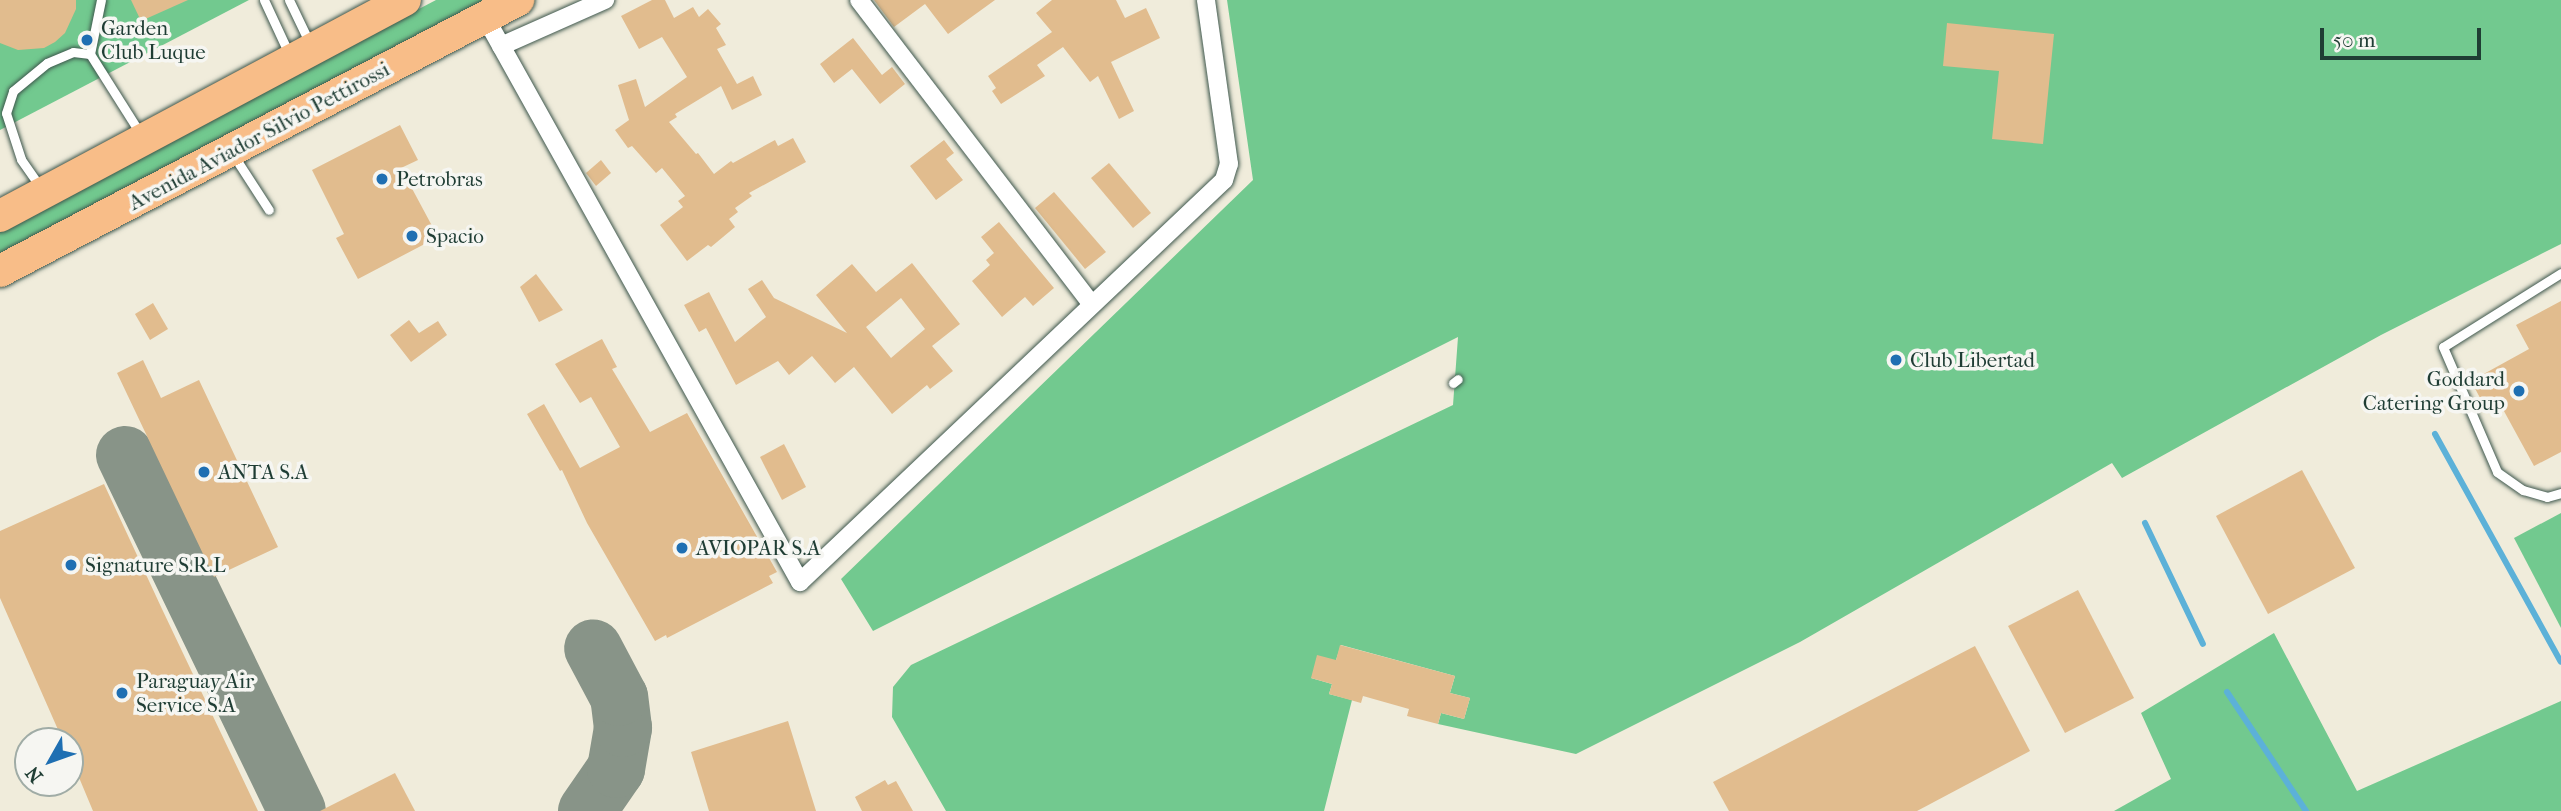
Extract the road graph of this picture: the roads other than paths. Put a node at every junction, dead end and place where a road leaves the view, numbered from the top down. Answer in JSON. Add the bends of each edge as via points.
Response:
{"nodes":[{"id":1,"x":101,"y":0,"type":"edge"},
{"id":2,"x":264,"y":0,"type":"edge"},
{"id":3,"x":290,"y":0,"type":"edge"},
{"id":4,"x":518,"y":0,"type":"edge"},
{"id":5,"x":605,"y":0,"type":"edge"},
{"id":6,"x":859,"y":0,"type":"edge"},
{"id":7,"x":1206,"y":0,"type":"edge"},
{"id":8,"x":390,"y":6,"type":"edge"},
{"id":9,"x":485,"y":17,"type":"junction"},
{"id":10,"x":501,"y":46,"type":"junction"},
{"id":11,"x":90,"y":54,"type":"junction"},
{"id":12,"x":303,"y":56,"type":"junction"},
{"id":13,"x":144,"y":140,"type":"junction"},
{"id":14,"x":230,"y":151,"type":"junction"},
{"id":15,"x":44,"y":193,"type":"junction"},
{"id":16,"x":267,"y":210,"type":"dead end"},
{"id":17,"x":0,"y":216,"type":"edge"},
{"id":18,"x":0,"y":271,"type":"edge"},
{"id":19,"x":2561,"y":273,"type":"edge"},
{"id":20,"x":1091,"y":303,"type":"junction"},
{"id":21,"x":2561,"y":493,"type":"edge"}],
"edges":[{"from":1,"to":11,"type":"lane"},
{"from":2,"to":12,"type":"lane"},
{"from":3,"to":12,"type":"lane"},
{"from":4,"to":9,"type":"highway","name":"Avenida Aviador Silvio Pettirossi"},
{"from":5,"to":10,"type":"street"},
{"from":6,"to":20,"type":"street"},
{"from":7,"to":20,"type":"street","via":[[1229,164],[1224,180]]},
{"from":8,"to":12,"type":"highway"},
{"from":9,"to":10,"type":"street"},
{"from":9,"to":14,"type":"highway","name":"Avenida Aviador Silvio Pettirossi"},
{"from":10,"to":20,"type":"street","via":[[800,582]]},
{"from":11,"to":13,"type":"lane"},
{"from":11,"to":15,"type":"lane","via":[[73,52],[47,63],[13,92],[6,113],[21,159]]},
{"from":12,"to":13,"type":"highway"},
{"from":13,"to":15,"type":"highway"},
{"from":14,"to":16,"type":"lane"},
{"from":14,"to":18,"type":"highway","name":"Avenida Aviador Silvio Pettirossi"},
{"from":15,"to":17,"type":"highway"},
{"from":19,"to":21,"type":"lane","via":[[2443,347],[2497,472],[2523,490],[2547,497]]}]}
